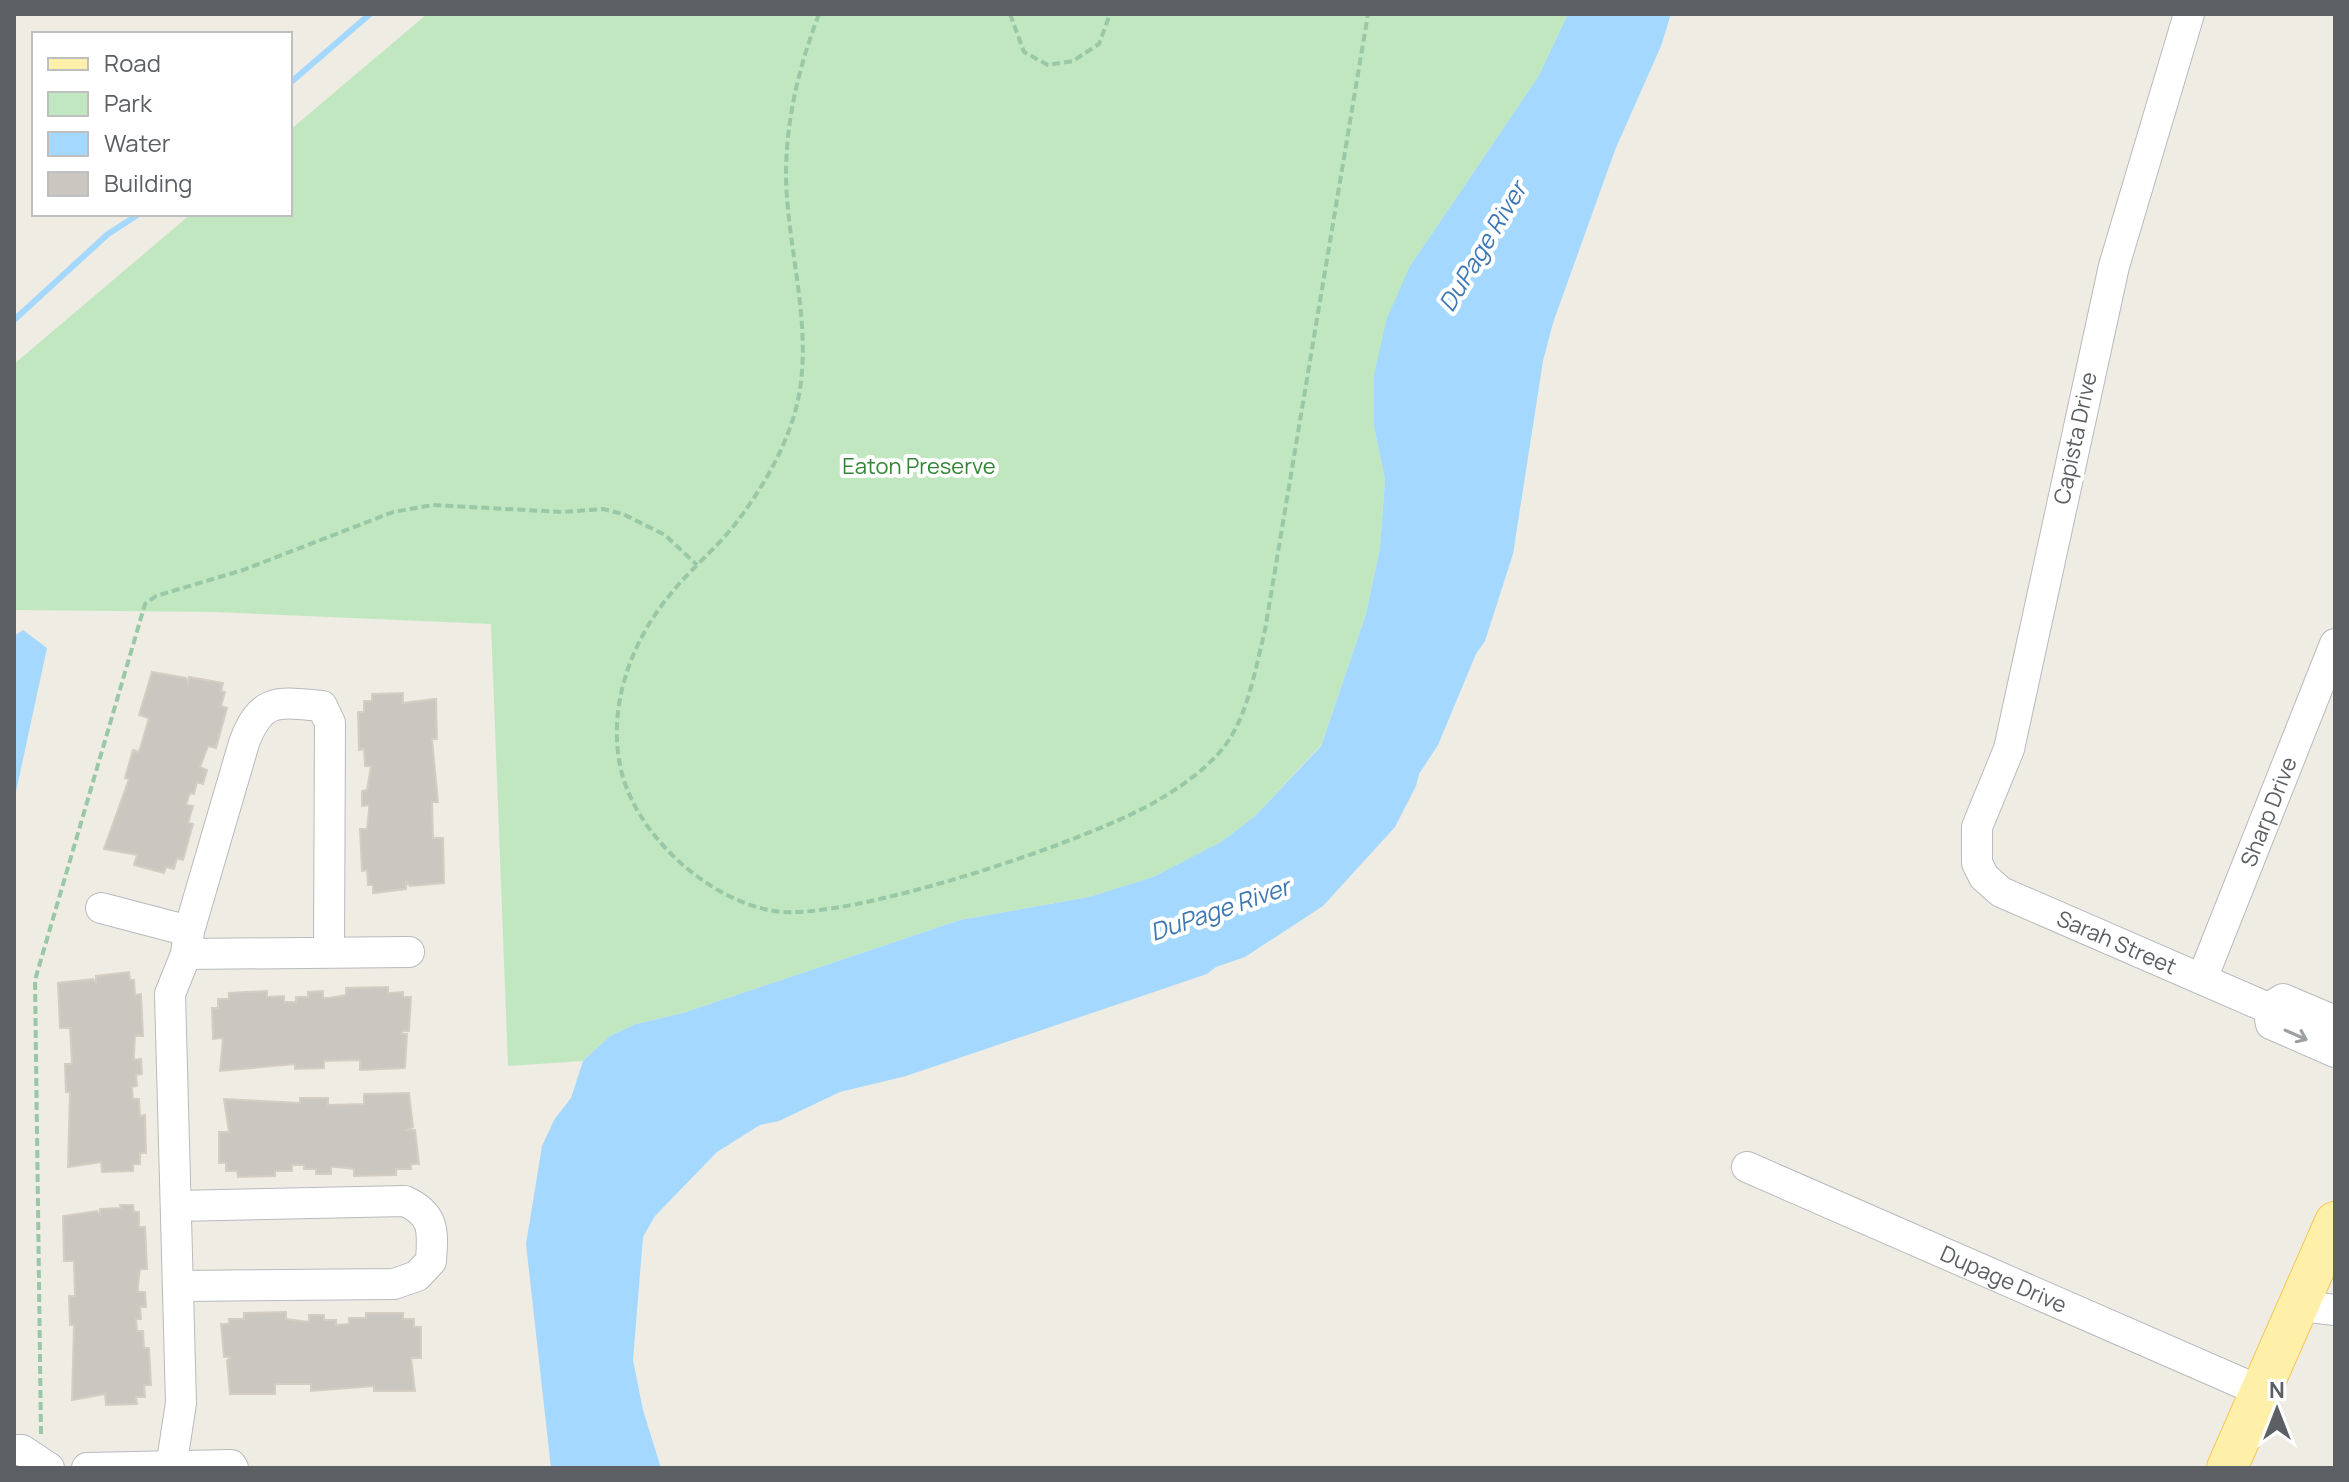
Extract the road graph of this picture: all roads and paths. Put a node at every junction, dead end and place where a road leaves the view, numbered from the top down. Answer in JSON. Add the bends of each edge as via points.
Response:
{"nodes":[{"id":1,"x":819,"y":14,"type":"edge"},
{"id":2,"x":1010,"y":14,"type":"edge"},
{"id":3,"x":1110,"y":14,"type":"edge"},
{"id":4,"x":1368,"y":14,"type":"edge"},
{"id":5,"x":2189,"y":14,"type":"edge"},
{"id":6,"x":2335,"y":644,"type":"edge"},
{"id":7,"x":1977,"y":863,"type":"joint"},
{"id":8,"x":101,"y":908,"type":"dead end"},
{"id":9,"x":188,"y":942,"type":"junction"},
{"id":10,"x":329,"y":952,"type":"junction"},
{"id":11,"x":409,"y":952,"type":"dead end"},
{"id":12,"x":2202,"y":979,"type":"junction"},
{"id":13,"x":2268,"y":1008,"type":"junction"},
{"id":14,"x":2335,"y":1021,"type":"edge"},
{"id":15,"x":2335,"y":1052,"type":"edge"},
{"id":16,"x":1747,"y":1167,"type":"dead end"},
{"id":17,"x":176,"y":1206,"type":"junction"},
{"id":18,"x":2335,"y":1222,"type":"edge"},
{"id":19,"x":178,"y":1286,"type":"junction"},
{"id":20,"x":2318,"y":1308,"type":"edge"},
{"id":21,"x":2260,"y":1391,"type":"junction"},
{"id":22,"x":14,"y":1450,"type":"edge"},
{"id":23,"x":171,"y":1467,"type":"edge"},
{"id":24,"x":49,"y":1468,"type":"edge"},
{"id":25,"x":87,"y":1468,"type":"edge"},
{"id":26,"x":233,"y":1468,"type":"edge"},
{"id":27,"x":2227,"y":1468,"type":"edge"}],
"edges":[{"from":1,"to":4,"type":"path","via":[[789,127],[786,178],[802,364],[793,420],[771,471],[735,525],[667,597],[634,651],[618,706],[620,767],[645,823],[685,870],[735,901],[777,912],[851,906],[923,888],[1099,830],[1159,800],[1202,769],[1229,740],[1265,630]]},
{"from":2,"to":3,"type":"path","via":[[1024,52],[1048,65],[1073,61],[1099,44]]},
{"from":5,"to":7,"type":"street","name":"Capista Drive","via":[[2114,266],[2009,749],[1977,827]]},
{"from":6,"to":12,"type":"street","name":"Sharp Drive"},
{"from":7,"to":12,"type":"street","name":"Sarah Street","via":[[2001,892]]},
{"from":8,"to":9,"type":"street"},
{"from":9,"to":10,"type":"street"},
{"from":9,"to":10,"type":"street","via":[[253,720],[267,706],[287,703],[322,706],[330,723]]},
{"from":9,"to":17,"type":"street","via":[[170,994]]},
{"from":10,"to":11,"type":"street"},
{"from":12,"to":13,"type":"street","name":"Sarah Street"},
{"from":13,"to":14,"type":"street","name":"Sarah Street","via":[[2283,999]]},
{"from":13,"to":15,"type":"street","name":"Sarah Street","one_way":true,"via":[[2271,1024]]},
{"from":16,"to":21,"type":"street","name":"Dupage Drive"},
{"from":17,"to":19,"type":"street"},
{"from":17,"to":19,"type":"street","via":[[405,1201],[422,1210],[433,1232],[431,1261],[417,1276],[394,1284]]},
{"from":18,"to":20,"type":"main road"},
{"from":19,"to":23,"type":"street","via":[[181,1403]]},
{"from":20,"to":21,"type":"main road"},
{"from":21,"to":27,"type":"main road"},
{"from":22,"to":24,"type":"street"},
{"from":23,"to":25,"type":"street"},
{"from":23,"to":26,"type":"street"}]}
